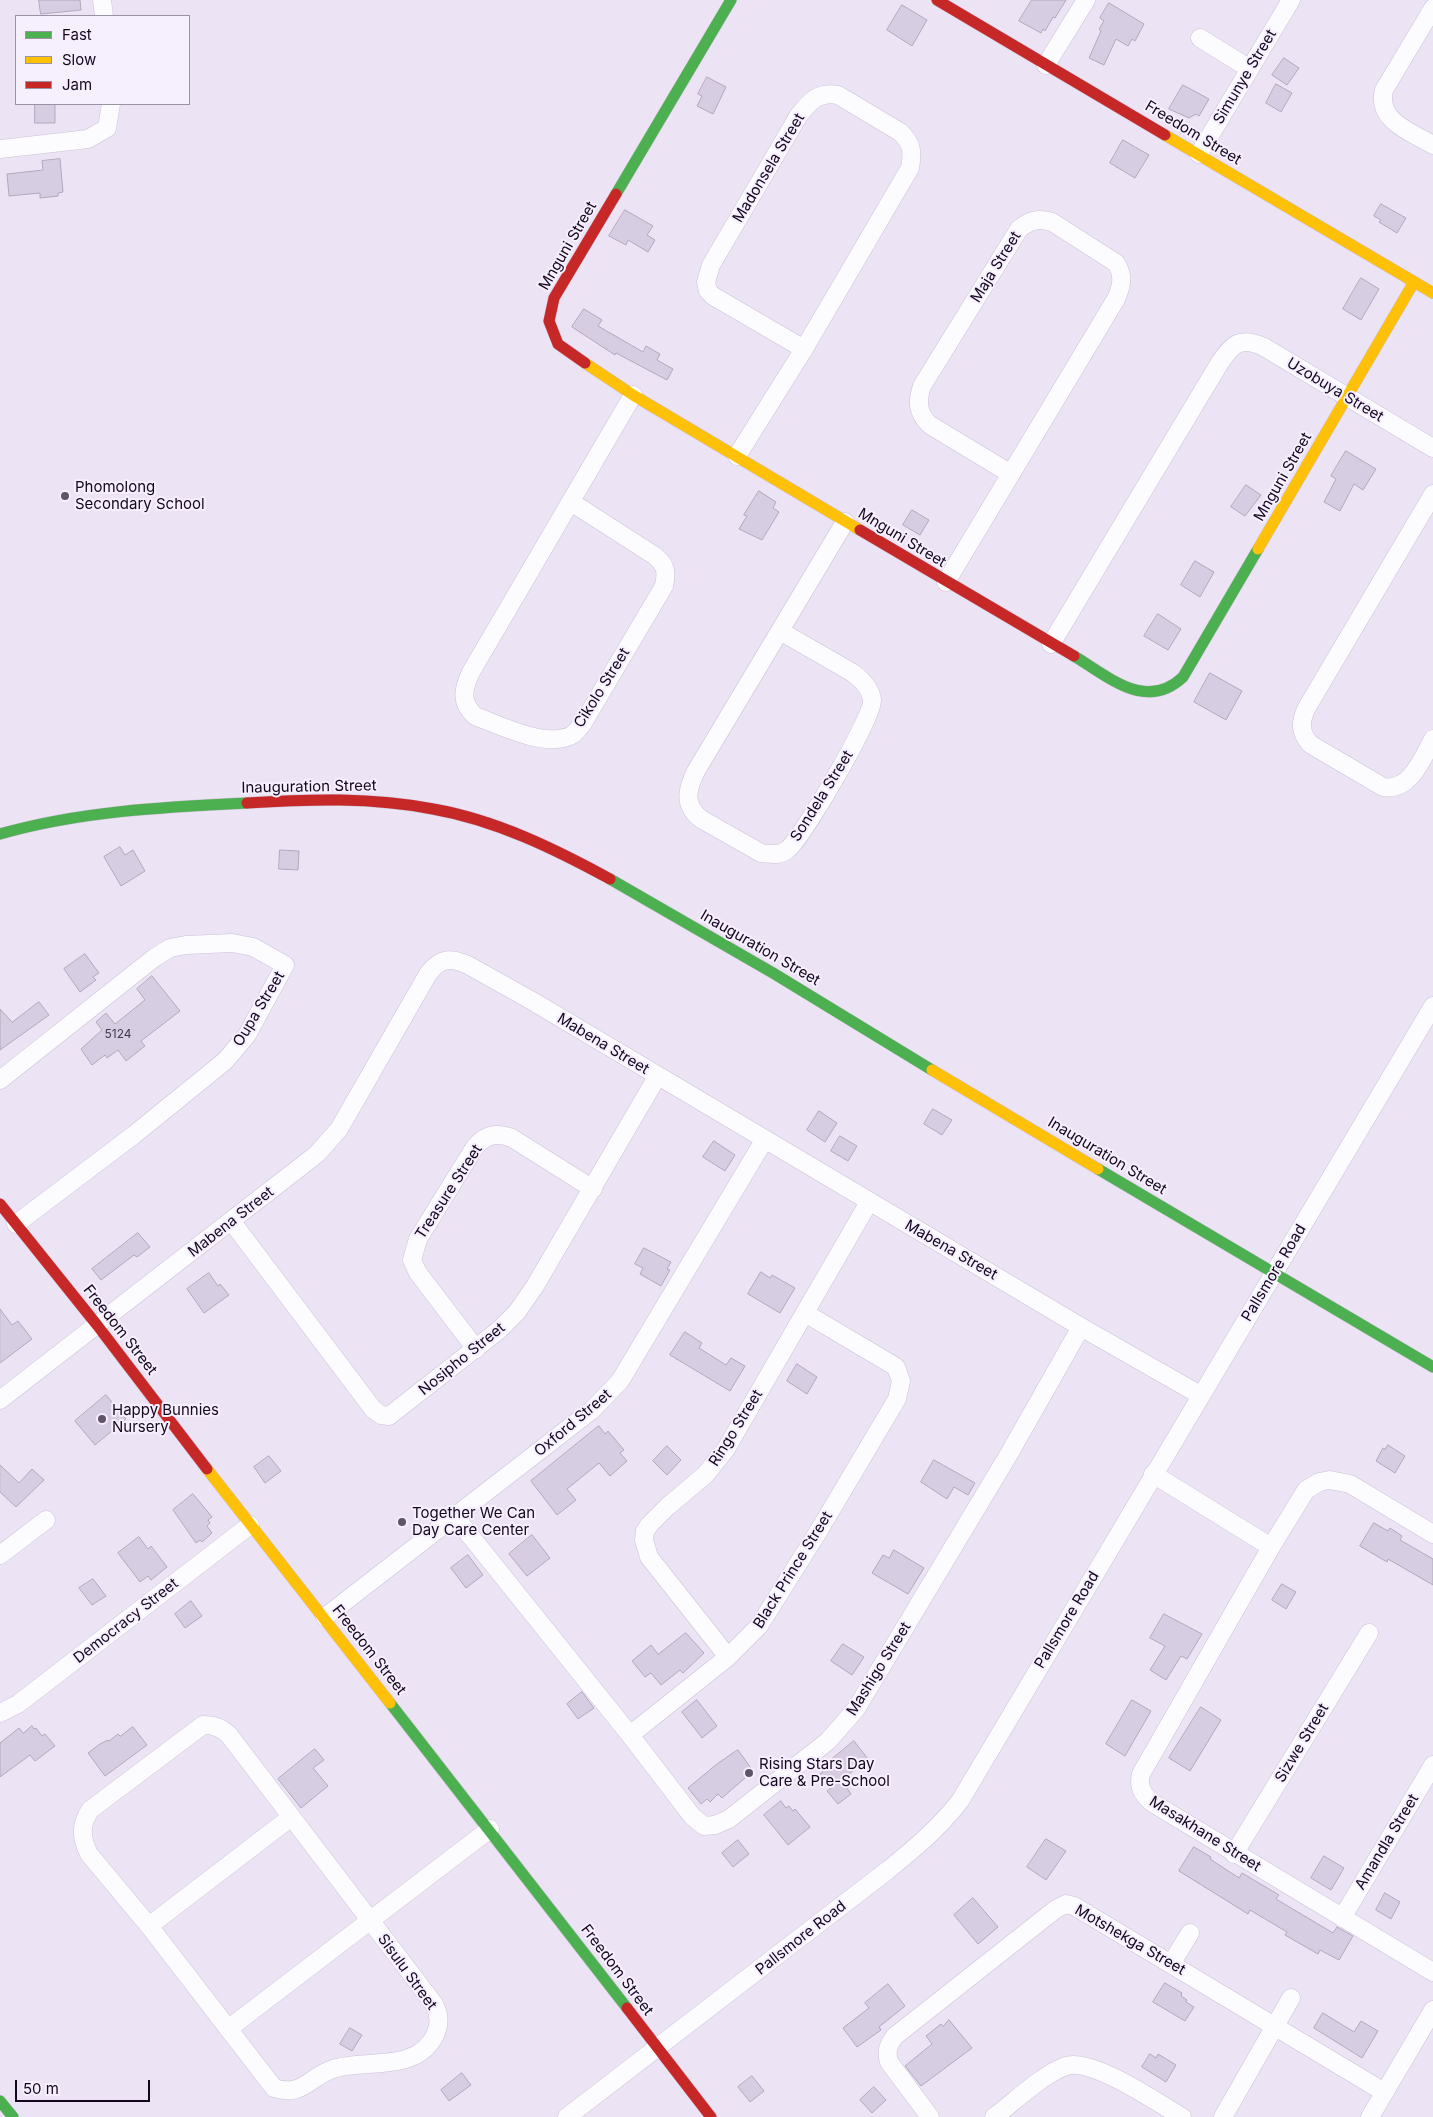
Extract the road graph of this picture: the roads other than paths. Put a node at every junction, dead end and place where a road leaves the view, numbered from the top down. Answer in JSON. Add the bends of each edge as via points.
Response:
{"nodes":[{"id":1,"x":102,"y":0,"type":"edge"},
{"id":2,"x":731,"y":0,"type":"edge"},
{"id":3,"x":937,"y":0,"type":"edge"},
{"id":4,"x":1086,"y":0,"type":"edge"},
{"id":5,"x":1290,"y":0,"type":"edge"},
{"id":6,"x":1433,"y":8,"type":"edge"},
{"id":7,"x":104,"y":15,"type":"edge"},
{"id":8,"x":1200,"y":38,"type":"dead end"},
{"id":9,"x":1046,"y":65,"type":"junction"},
{"id":10,"x":1250,"y":69,"type":"junction"},
{"id":11,"x":111,"y":105,"type":"edge"},
{"id":12,"x":1433,"y":145,"type":"edge"},
{"id":13,"x":0,"y":149,"type":"edge"},
{"id":14,"x":1199,"y":154,"type":"junction"},
{"id":15,"x":1414,"y":282,"type":"junction"},
{"id":16,"x":1433,"y":293,"type":"edge"},
{"id":17,"x":804,"y":349,"type":"junction"},
{"id":18,"x":633,"y":395,"type":"junction"},
{"id":19,"x":1347,"y":397,"type":"junction"},
{"id":20,"x":1433,"y":448,"type":"edge"},
{"id":21,"x":737,"y":456,"type":"junction"},
{"id":22,"x":1011,"y":474,"type":"junction"},
{"id":23,"x":1433,"y":494,"type":"edge"},
{"id":24,"x":571,"y":502,"type":"junction"},
{"id":25,"x":845,"y":522,"type":"junction"},
{"id":26,"x":946,"y":582,"type":"junction"},
{"id":27,"x":780,"y":631,"type":"junction"},
{"id":28,"x":1051,"y":644,"type":"junction"},
{"id":29,"x":1433,"y":740,"type":"edge"},
{"id":30,"x":0,"y":834,"type":"edge"},
{"id":31,"x":1433,"y":1006,"type":"edge"},
{"id":32,"x":657,"y":1077,"type":"junction"},
{"id":33,"x":0,"y":1080,"type":"edge"},
{"id":34,"x":765,"y":1139,"type":"junction"},
{"id":35,"x":593,"y":1189,"type":"junction"},
{"id":36,"x":869,"y":1202,"type":"junction"},
{"id":37,"x":0,"y":1204,"type":"edge"},
{"id":38,"x":232,"y":1222,"type":"junction"},
{"id":39,"x":16,"y":1224,"type":"junction"},
{"id":40,"x":1274,"y":1273,"type":"junction"},
{"id":41,"x":806,"y":1312,"type":"junction"},
{"id":42,"x":97,"y":1325,"type":"junction"},
{"id":43,"x":1081,"y":1327,"type":"junction"},
{"id":44,"x":476,"y":1348,"type":"junction"},
{"id":45,"x":1433,"y":1367,"type":"edge"},
{"id":46,"x":1200,"y":1395,"type":"junction"},
{"id":47,"x":0,"y":1400,"type":"edge"},
{"id":48,"x":1154,"y":1474,"type":"junction"},
{"id":49,"x":456,"y":1518,"type":"junction"},
{"id":50,"x":46,"y":1520,"type":"dead end"},
{"id":51,"x":250,"y":1525,"type":"junction"},
{"id":52,"x":1433,"y":1534,"type":"edge"},
{"id":53,"x":1271,"y":1547,"type":"junction"},
{"id":54,"x":0,"y":1555,"type":"edge"},
{"id":55,"x":325,"y":1618,"type":"junction"},
{"id":56,"x":1369,"y":1633,"type":"dead end"},
{"id":57,"x":728,"y":1657,"type":"junction"},
{"id":58,"x":0,"y":1713,"type":"edge"},
{"id":59,"x":630,"y":1735,"type":"junction"},
{"id":60,"x":1433,"y":1765,"type":"edge"},
{"id":61,"x":290,"y":1818,"type":"junction"},
{"id":62,"x":490,"y":1830,"type":"junction"},
{"id":63,"x":1234,"y":1854,"type":"junction"},
{"id":64,"x":1342,"y":1918,"type":"junction"},
{"id":65,"x":370,"y":1922,"type":"junction"},
{"id":66,"x":149,"y":1926,"type":"junction"},
{"id":67,"x":1190,"y":1933,"type":"dead end"},
{"id":68,"x":1171,"y":1964,"type":"junction"},
{"id":69,"x":1433,"y":1972,"type":"edge"},
{"id":70,"x":1291,"y":1998,"type":"dead end"},
{"id":71,"x":1433,"y":2010,"type":"edge"},
{"id":72,"x":1275,"y":2028,"type":"junction"},
{"id":73,"x":228,"y":2029,"type":"junction"},
{"id":74,"x":656,"y":2047,"type":"junction"},
{"id":75,"x":1384,"y":2092,"type":"junction"},
{"id":76,"x":0,"y":2101,"type":"edge"},
{"id":77,"x":13,"y":2117,"type":"edge"},
{"id":78,"x":566,"y":2117,"type":"edge"},
{"id":79,"x":711,"y":2117,"type":"edge"},
{"id":80,"x":930,"y":2117,"type":"edge"},
{"id":81,"x":994,"y":2117,"type":"edge"},
{"id":82,"x":1182,"y":2117,"type":"edge"},
{"id":83,"x":1223,"y":2117,"type":"edge"},
{"id":84,"x":1370,"y":2117,"type":"edge"}],
"edges":[{"from":1,"to":7,"type":"street"},
{"from":2,"to":18,"type":"street","name":"Mnguni Street","via":[[554,298],[550,310],[549,322],[558,344]]},
{"from":3,"to":9,"type":"street","name":"Freedom Street"},
{"from":4,"to":9,"type":"street"},
{"from":5,"to":10,"type":"street","name":"Simunye Street"},
{"from":6,"to":12,"type":"street","via":[[1384,90],[1382,99],[1383,107],[1393,121]]},
{"from":8,"to":10,"type":"street"},
{"from":9,"to":14,"type":"street","name":"Freedom Street"},
{"from":10,"to":14,"type":"street","name":"Simunye Street"},
{"from":11,"to":13,"type":"street","via":[[107,128],[82,140]]},
{"from":14,"to":15,"type":"street","name":"Freedom Street"},
{"from":15,"to":16,"type":"street","name":"Freedom Street"},
{"from":15,"to":19,"type":"street","name":"Mnguni Street"},
{"from":17,"to":17,"type":"street","name":"Madonsela Street","via":[[910,168],[912,158],[912,148],[900,132],[838,95],[831,94],[814,99],[799,115],[711,265],[706,282],[708,291],[722,302]]},
{"from":17,"to":21,"type":"street","name":"Madonsela Street"},
{"from":18,"to":21,"type":"street","name":"Mnguni Street"},
{"from":18,"to":24,"type":"street","name":"Cikolo Street"},
{"from":19,"to":20,"type":"street","name":"Uzobuya Street"},
{"from":19,"to":28,"type":"street","name":"Mnguni Street","via":[[1176,684],[1157,693],[1126,688]]},
{"from":19,"to":28,"type":"street","name":"Uzobuya Street","via":[[1264,347],[1248,342],[1235,345],[1219,364]]},
{"from":21,"to":25,"type":"street","name":"Mnguni Street"},
{"from":22,"to":22,"type":"street","name":"Maja Street","via":[[1116,299],[1122,281],[1121,270],[1109,257],[1052,222],[1043,220],[1027,222],[1018,228],[922,386],[918,403],[930,425]]},
{"from":22,"to":26,"type":"street","name":"Maja Street"},
{"from":23,"to":29,"type":"street","via":[[1306,709],[1301,727],[1310,744],[1383,787],[1392,788],[1410,776]]},
{"from":24,"to":24,"type":"street","name":"Cikolo Street","via":[[464,686],[464,699],[475,716],[530,736],[557,738],[572,735],[583,723],[664,586],[666,576],[666,568],[655,556]]},
{"from":25,"to":26,"type":"street","name":"Mnguni Street"},
{"from":25,"to":27,"type":"street","name":"Sondela Street"},
{"from":26,"to":28,"type":"street","name":"Mnguni Street"},
{"from":27,"to":27,"type":"street","name":"Sondela Street","via":[[696,771],[687,798],[689,807],[701,819],[761,853],[772,854],[781,854],[797,840],[865,723],[873,701],[870,691],[853,673]]},
{"from":30,"to":40,"type":"street","name":"Inauguration Street","via":[[67,816],[124,809],[349,799],[413,805],[494,825],[542,844],[622,886]]},
{"from":31,"to":40,"type":"street","name":"Pallsmore Road"},
{"from":32,"to":34,"type":"street","name":"Mabena Street"},
{"from":32,"to":35,"type":"street","name":"Nosipho Street"},
{"from":32,"to":38,"type":"street","name":"Mabena Street","via":[[468,965],[458,960],[443,960],[428,974],[332,1140]]},
{"from":33,"to":39,"type":"street","name":"Oupa Street","via":[[170,948],[186,944],[232,943],[253,947],[285,966],[246,1035],[225,1061]]},
{"from":34,"to":36,"type":"street","name":"Mabena Street"},
{"from":34,"to":49,"type":"street","name":"Oxford Street","via":[[614,1388],[592,1410]]},
{"from":35,"to":44,"type":"street","name":"Nosipho Street","via":[[524,1303],[499,1330]]},
{"from":35,"to":44,"type":"street","name":"Treasure Street","via":[[504,1135],[484,1138],[472,1150],[418,1239],[412,1260],[418,1273]]},
{"from":36,"to":41,"type":"street","name":"Ringo Street"},
{"from":36,"to":43,"type":"street","name":"Mabena Street"},
{"from":37,"to":39,"type":"street","name":"Freedom Street"},
{"from":38,"to":42,"type":"street","name":"Mabena Street"},
{"from":38,"to":44,"type":"street","name":"Nosipho Street","via":[[380,1415],[395,1413]]},
{"from":39,"to":42,"type":"street","name":"Freedom Street"},
{"from":40,"to":45,"type":"street","name":"Inauguration Street"},
{"from":40,"to":46,"type":"street","name":"Pallsmore Road"},
{"from":41,"to":57,"type":"street","name":"Ringo Street","via":[[714,1465],[654,1518],[645,1531],[649,1557]]},
{"from":41,"to":57,"type":"street","name":"Black Prince Street","via":[[896,1367],[901,1382],[897,1400],[762,1622]]},
{"from":42,"to":47,"type":"street"},
{"from":42,"to":51,"type":"street","name":"Freedom Street"},
{"from":43,"to":46,"type":"street","name":"Mabena Street"},
{"from":43,"to":59,"type":"street","name":"Mashigo Street","via":[[862,1701],[828,1741],[729,1819],[704,1826],[692,1816]]},
{"from":46,"to":48,"type":"street","name":"Pallsmore Road"},
{"from":48,"to":53,"type":"street"},
{"from":48,"to":74,"type":"street","name":"Pallsmore Road","via":[[960,1801],[934,1833]]},
{"from":49,"to":55,"type":"street","name":"Oxford Street"},
{"from":49,"to":59,"type":"street","name":"Mashigo Street"},
{"from":50,"to":54,"type":"street"},
{"from":51,"to":55,"type":"street","name":"Freedom Street"},
{"from":51,"to":58,"type":"street","name":"Democracy Street","via":[[18,1704]]},
{"from":52,"to":53,"type":"street","name":"Masakhane Street","via":[[1350,1484],[1330,1480],[1306,1490]]},
{"from":53,"to":63,"type":"street","name":"Masakhane Street","via":[[1141,1774],[1139,1784],[1151,1802]]},
{"from":55,"to":62,"type":"street","name":"Freedom Street"},
{"from":56,"to":63,"type":"street","name":"Sizwe Street"},
{"from":57,"to":59,"type":"street","name":"Black Prince Street"},
{"from":60,"to":64,"type":"street","name":"Amandla Street"},
{"from":61,"to":65,"type":"street","name":"Sisulu Street"},
{"from":61,"to":66,"type":"street"},
{"from":61,"to":66,"type":"street","name":"Sisulu Street","via":[[229,1735],[213,1725],[193,1730],[90,1810],[81,1828],[90,1854]]},
{"from":62,"to":65,"type":"street"},
{"from":62,"to":74,"type":"street","name":"Freedom Street"},
{"from":63,"to":64,"type":"street","name":"Masakhane Street"},
{"from":64,"to":69,"type":"street","name":"Masakhane Street"},
{"from":65,"to":73,"type":"street"},
{"from":65,"to":73,"type":"street","name":"Sisulu Street","via":[[438,2011],[437,2030],[420,2052],[398,2062],[332,2069],[290,2092],[274,2088]]},
{"from":66,"to":73,"type":"street","name":"Sisulu Street"},
{"from":67,"to":68,"type":"street"},
{"from":68,"to":72,"type":"street","name":"Motshekga Street"},
{"from":68,"to":80,"type":"street","name":"Motshekga Street","via":[[1074,1906],[1066,1904],[1056,1909],[890,2043],[887,2052],[889,2062]]},
{"from":70,"to":72,"type":"street"},
{"from":71,"to":75,"type":"street"},
{"from":72,"to":75,"type":"street","name":"Motshekga Street"},
{"from":72,"to":83,"type":"street"},
{"from":74,"to":78,"type":"street","name":"Pallsmore Road"},
{"from":74,"to":79,"type":"street","name":"Freedom Street"},
{"from":75,"to":84,"type":"street"},
{"from":76,"to":77,"type":"street"},
{"from":81,"to":82,"type":"street","via":[[1054,2071],[1080,2064],[1106,2073]]}]}
